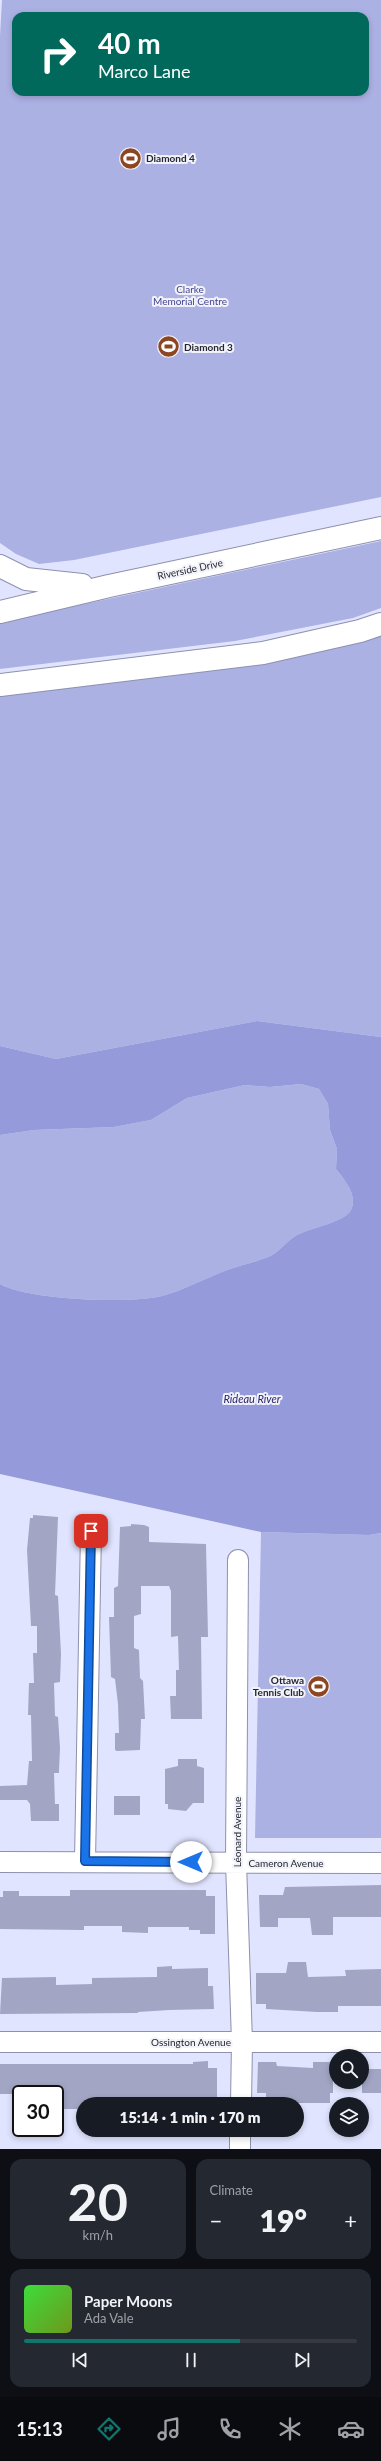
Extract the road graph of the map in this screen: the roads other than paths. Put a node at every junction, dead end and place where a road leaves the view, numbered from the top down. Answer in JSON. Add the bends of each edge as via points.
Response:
{"nodes":[{"id":1,"x":381,"y":528,"type":"edge"},
{"id":2,"x":0,"y":566,"type":"edge"},
{"id":3,"x":110,"y":586,"type":"junction"},
{"id":4,"x":0,"y":612,"type":"edge"},
{"id":5,"x":381,"y":624,"type":"edge"},
{"id":6,"x":0,"y":686,"type":"edge"},
{"id":7,"x":91,"y":1531,"type":"dead end"},
{"id":8,"x":238,"y":1560,"type":"dead end"},
{"id":9,"x":85,"y":1861,"type":"junction"},
{"id":10,"x":0,"y":1862,"type":"edge"},
{"id":11,"x":236,"y":1862,"type":"junction"},
{"id":12,"x":381,"y":1863,"type":"edge"},
{"id":13,"x":0,"y":2042,"type":"edge"},
{"id":14,"x":242,"y":2042,"type":"junction"},
{"id":15,"x":381,"y":2042,"type":"edge"},
{"id":16,"x":241,"y":2097,"type":"edge"},
{"id":17,"x":240,"y":2137,"type":"edge"},
{"id":18,"x":240,"y":2149,"type":"edge"}],
"edges":[{"from":1,"to":3,"type":"main road","name":"Riverside Drive"},
{"from":2,"to":3,"type":"main road","via":[[18,576],[39,582]]},
{"from":3,"to":4,"type":"main road","name":"Riverside Drive"},
{"from":5,"to":6,"type":"main road","via":[[263,653]]},
{"from":7,"to":9,"type":"street"},
{"from":8,"to":11,"type":"street","name":"Léonard Avenue"},
{"from":9,"to":10,"type":"street","name":"Cameron Avenue"},
{"from":9,"to":11,"type":"street","name":"Cameron Avenue"},
{"from":11,"to":12,"type":"street","name":"Cameron Avenue"},
{"from":11,"to":14,"type":"street","name":"Léonard Avenue"},
{"from":13,"to":14,"type":"street","name":"Ossington Avenue"},
{"from":14,"to":15,"type":"street","name":"Ossington Avenue"},
{"from":14,"to":16,"type":"street","name":"Léonard Avenue"},
{"from":17,"to":18,"type":"street"}]}
